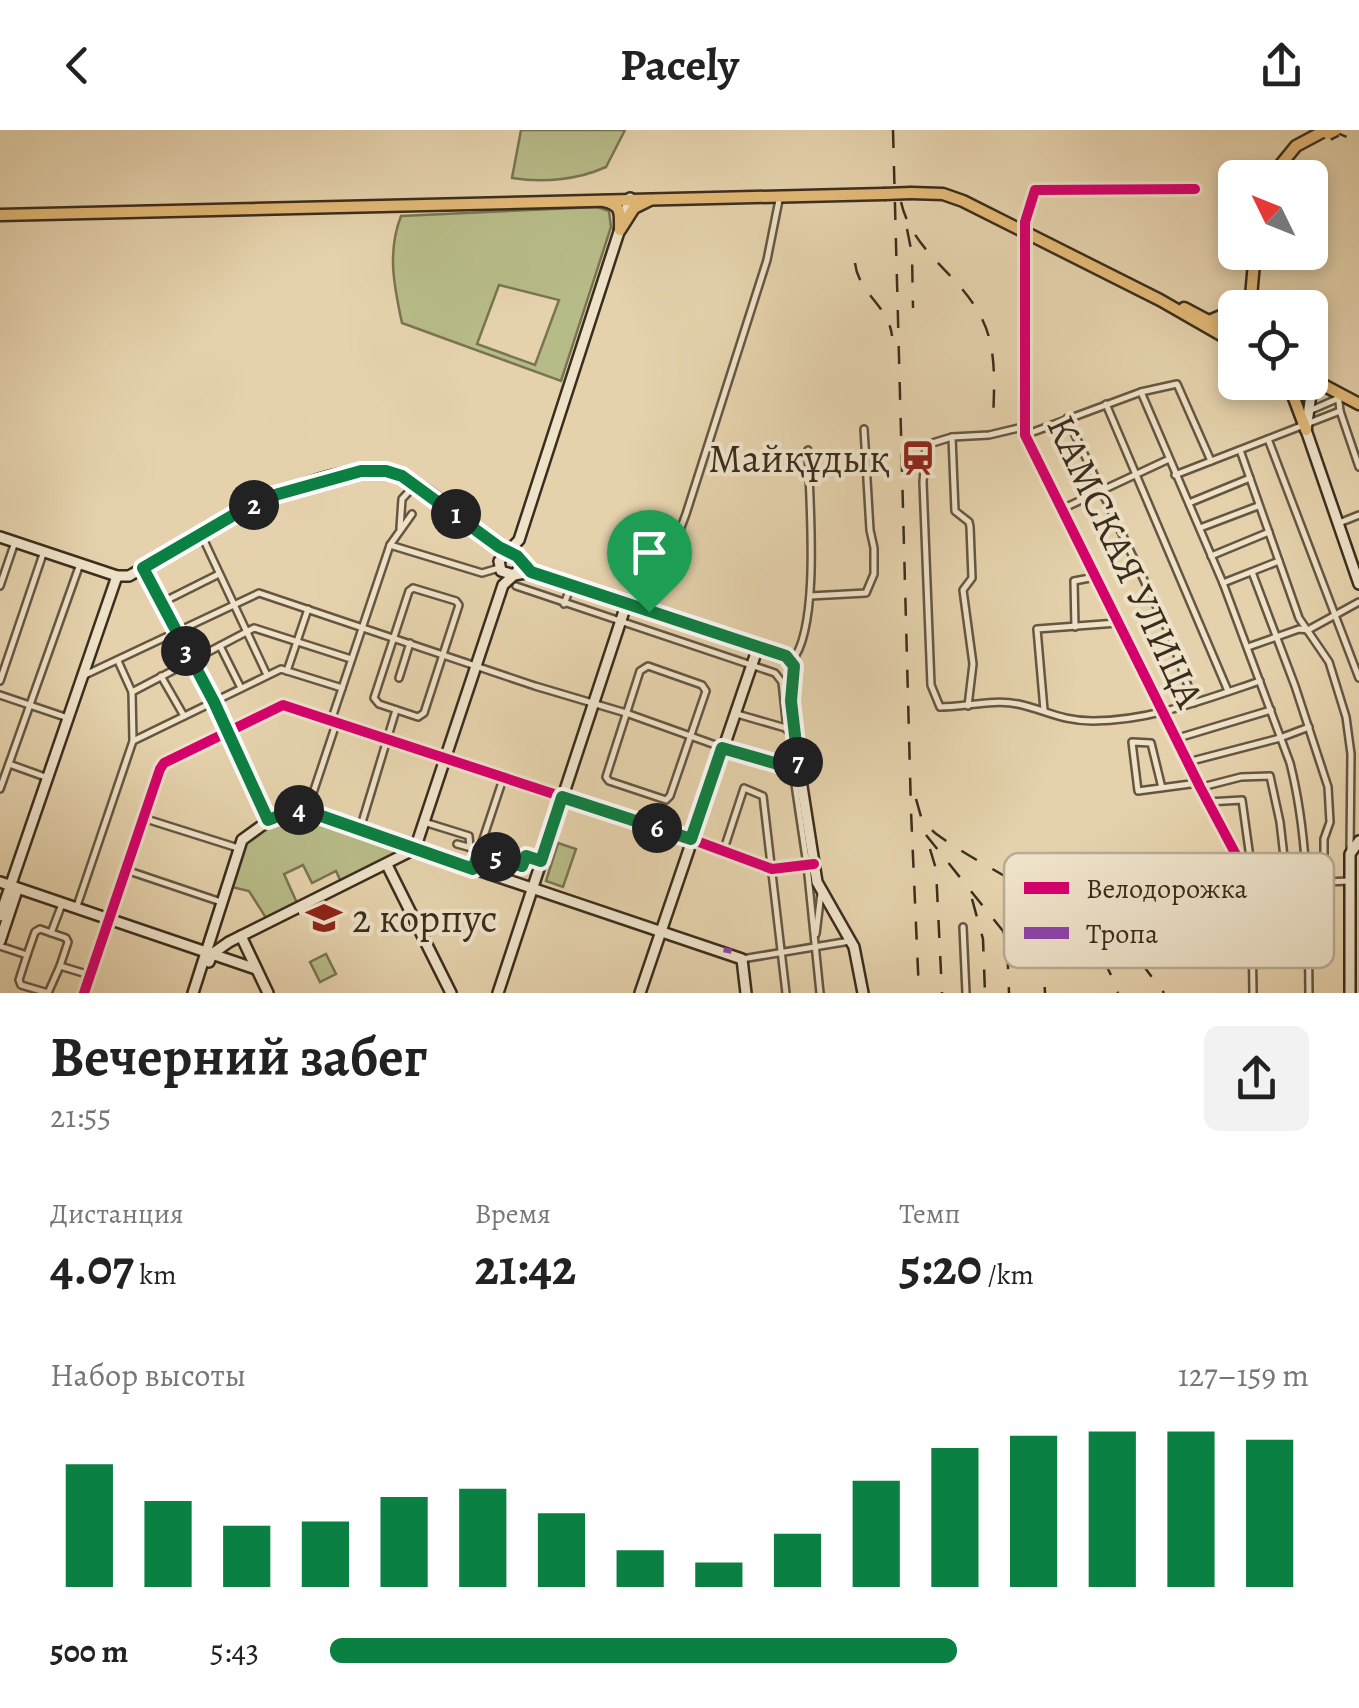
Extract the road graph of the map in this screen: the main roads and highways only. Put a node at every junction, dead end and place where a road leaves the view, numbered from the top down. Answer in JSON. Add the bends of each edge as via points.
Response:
{"nodes":[{"id":1,"x":1328,"y":132,"type":"edge"},
{"id":2,"x":1289,"y":160,"type":"edge"},
{"id":3,"x":656,"y":198,"type":"junction"},
{"id":4,"x":597,"y":200,"type":"junction"},
{"id":5,"x":0,"y":215,"type":"edge"},
{"id":6,"x":1160,"y":300,"type":"junction"},
{"id":7,"x":1218,"y":316,"type":"edge"},
{"id":8,"x":1208,"y":320,"type":"junction"},
{"id":9,"x":1218,"y":326,"type":"edge"},
{"id":10,"x":1218,"y":333,"type":"edge"},
{"id":11,"x":1328,"y":389,"type":"edge"},
{"id":12,"x":1295,"y":400,"type":"edge"},
{"id":13,"x":1359,"y":404,"type":"edge"},
{"id":14,"x":1306,"y":426,"type":"road end"}],
"edges":[{"from":1,"to":2,"type":"main road"},
{"from":3,"to":4,"type":"main road"},
{"from":3,"to":4,"type":"main road","via":[[634,208],[620,230],[617,206]]},
{"from":3,"to":6,"type":"main road","bridge":true,"via":[[950,196]]},
{"from":4,"to":5,"type":"main road"},
{"from":6,"to":8,"type":"main road"},
{"from":6,"to":10,"type":"main road"},
{"from":7,"to":8,"type":"main road"},
{"from":8,"to":9,"type":"main road"},
{"from":11,"to":13,"type":"main road"},
{"from":12,"to":14,"type":"main road"}]}
